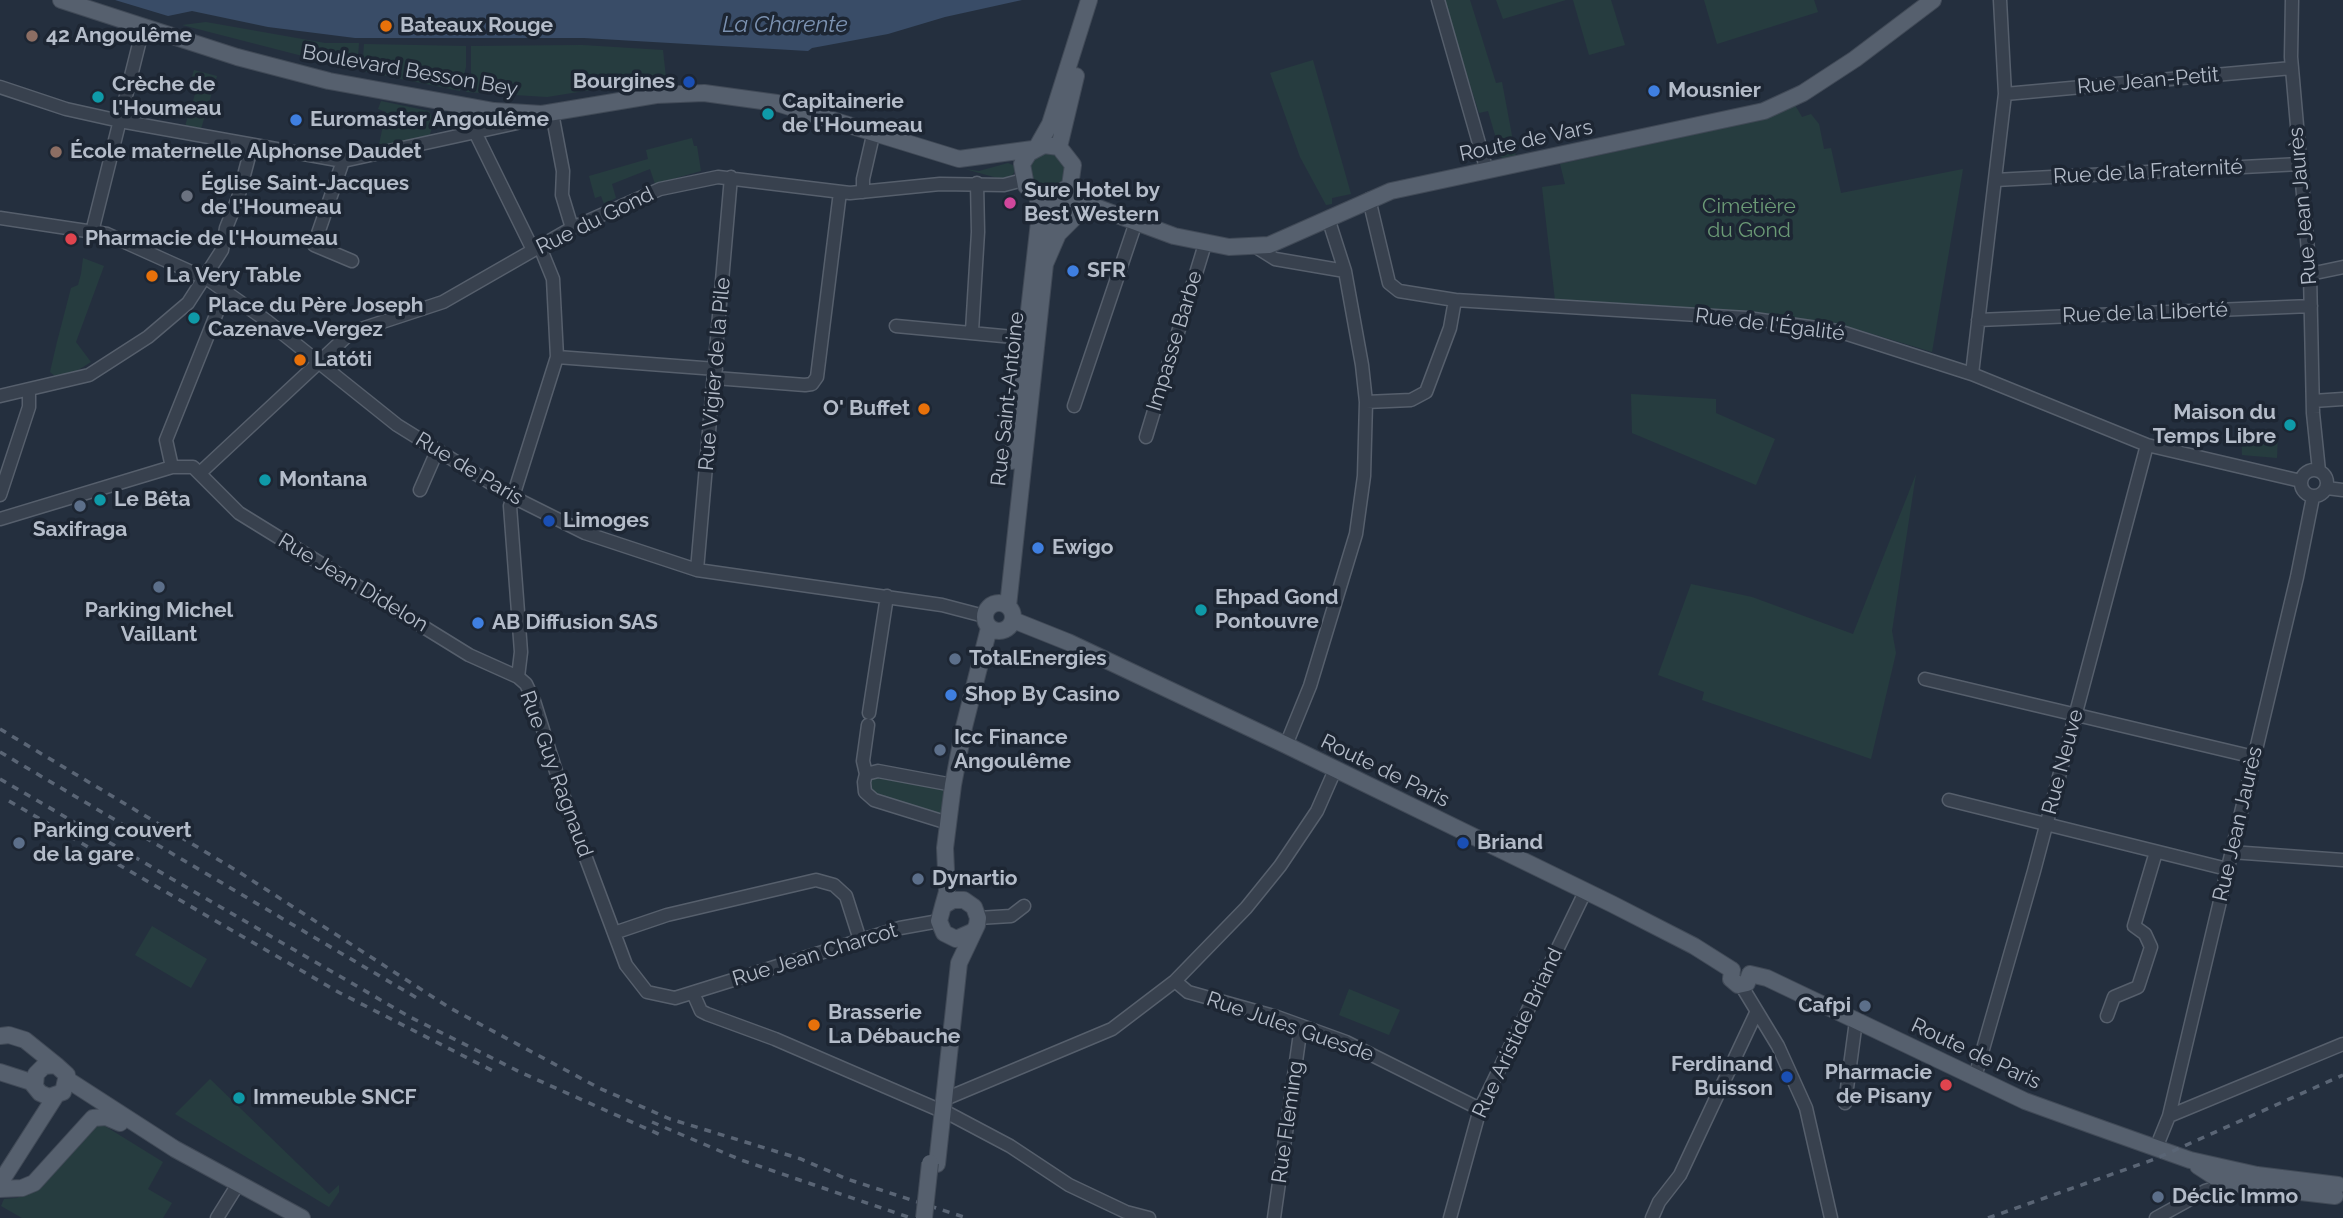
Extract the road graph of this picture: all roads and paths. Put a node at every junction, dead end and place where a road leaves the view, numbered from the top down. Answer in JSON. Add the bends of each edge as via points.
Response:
{"nodes":[{"id":1,"x":61,"y":0,"type":"edge"},
{"id":2,"x":1089,"y":0,"type":"edge"},
{"id":3,"x":1098,"y":0,"type":"edge"},
{"id":4,"x":1438,"y":0,"type":"edge"},
{"id":5,"x":1933,"y":0,"type":"edge"},
{"id":6,"x":2000,"y":0,"type":"edge"},
{"id":7,"x":2292,"y":0,"type":"edge"},
{"id":8,"x":143,"y":28,"type":"junction"},
{"id":9,"x":2292,"y":68,"type":"junction"},
{"id":10,"x":0,"y":87,"type":"edge"},
{"id":11,"x":2005,"y":94,"type":"junction"},
{"id":12,"x":468,"y":107,"type":"junction"},
{"id":13,"x":552,"y":113,"type":"junction"},
{"id":14,"x":523,"y":114,"type":"junction"},
{"id":15,"x":120,"y":121,"type":"junction"},
{"id":16,"x":1056,"y":125,"type":"junction"},
{"id":17,"x":874,"y":131,"type":"junction"},
{"id":18,"x":475,"y":132,"type":"junction"},
{"id":19,"x":253,"y":145,"type":"junction"},
{"id":20,"x":1059,"y":147,"type":"junction"},
{"id":21,"x":1035,"y":148,"type":"junction"},
{"id":22,"x":1002,"y":152,"type":"junction"},
{"id":23,"x":343,"y":161,"type":"junction"},
{"id":24,"x":2300,"y":164,"type":"junction"},
{"id":25,"x":1487,"y":171,"type":"junction"},
{"id":26,"x":1023,"y":172,"type":"junction"},
{"id":27,"x":731,"y":177,"type":"junction"},
{"id":28,"x":1995,"y":180,"type":"junction"},
{"id":29,"x":977,"y":183,"type":"junction"},
{"id":30,"x":1070,"y":186,"type":"junction"},
{"id":31,"x":841,"y":192,"type":"junction"},
{"id":32,"x":863,"y":192,"type":"junction"},
{"id":33,"x":1045,"y":196,"type":"junction"},
{"id":34,"x":1369,"y":199,"type":"junction"},
{"id":35,"x":1083,"y":209,"type":"junction"},
{"id":36,"x":1108,"y":214,"type":"junction"},
{"id":37,"x":0,"y":218,"type":"edge"},
{"id":38,"x":1328,"y":218,"type":"junction"},
{"id":39,"x":1136,"y":222,"type":"junction"},
{"id":40,"x":572,"y":228,"type":"junction"},
{"id":41,"x":92,"y":232,"type":"junction"},
{"id":42,"x":1205,"y":244,"type":"junction"},
{"id":43,"x":1256,"y":247,"type":"junction"},
{"id":44,"x":536,"y":249,"type":"junction"},
{"id":45,"x":352,"y":261,"type":"dead end"},
{"id":46,"x":1045,"y":264,"type":"junction"},
{"id":47,"x":2343,"y":267,"type":"edge"},
{"id":48,"x":1345,"y":271,"type":"junction"},
{"id":49,"x":2310,"y":274,"type":"junction"},
{"id":50,"x":203,"y":278,"type":"junction"},
{"id":51,"x":226,"y":290,"type":"junction"},
{"id":52,"x":1455,"y":300,"type":"junction"},
{"id":53,"x":2311,"y":306,"type":"junction"},
{"id":54,"x":1978,"y":320,"type":"junction"},
{"id":55,"x":897,"y":326,"type":"dead end"},
{"id":56,"x":972,"y":331,"type":"junction"},
{"id":57,"x":1024,"y":338,"type":"junction"},
{"id":58,"x":557,"y":357,"type":"junction"},
{"id":59,"x":318,"y":362,"type":"junction"},
{"id":60,"x":716,"y":374,"type":"junction"},
{"id":61,"x":1972,"y":374,"type":"junction"},
{"id":62,"x":29,"y":390,"type":"junction"},
{"id":63,"x":0,"y":396,"type":"edge"},
{"id":64,"x":2343,"y":399,"type":"edge"},
{"id":65,"x":1366,"y":402,"type":"junction"},
{"id":66,"x":1074,"y":407,"type":"dead end"},
{"id":67,"x":2313,"y":407,"type":"junction"},
{"id":68,"x":1146,"y":437,"type":"dead end"},
{"id":69,"x":2147,"y":445,"type":"junction"},
{"id":70,"x":437,"y":451,"type":"junction"},
{"id":71,"x":172,"y":467,"type":"junction"},
{"id":72,"x":2315,"y":471,"type":"junction"},
{"id":73,"x":201,"y":472,"type":"junction"},
{"id":74,"x":2301,"y":481,"type":"junction"},
{"id":75,"x":2327,"y":488,"type":"junction"},
{"id":76,"x":420,"y":490,"type":"dead end"},
{"id":77,"x":2343,"y":491,"type":"edge"},
{"id":78,"x":0,"y":495,"type":"edge"},
{"id":79,"x":513,"y":497,"type":"junction"},
{"id":80,"x":2313,"y":497,"type":"junction"},
{"id":81,"x":0,"y":501,"type":"edge"},
{"id":82,"x":2,"y":518,"type":"edge"},
{"id":83,"x":697,"y":570,"type":"junction"},
{"id":84,"x":887,"y":596,"type":"junction"},
{"id":85,"x":1006,"y":610,"type":"junction"},
{"id":86,"x":991,"y":625,"type":"junction"},
{"id":87,"x":518,"y":677,"type":"junction"},
{"id":88,"x":1925,"y":679,"type":"dead end"},
{"id":89,"x":2075,"y":713,"type":"junction"},
{"id":90,"x":1286,"y":745,"type":"junction"},
{"id":91,"x":2254,"y":757,"type":"junction"},
{"id":92,"x":1333,"y":769,"type":"junction"},
{"id":93,"x":866,"y":774,"type":"junction"},
{"id":94,"x":953,"y":785,"type":"junction"},
{"id":95,"x":1949,"y":800,"type":"dead end"},
{"id":96,"x":948,"y":823,"type":"junction"},
{"id":97,"x":2046,"y":826,"type":"junction"},
{"id":98,"x":2156,"y":852,"type":"junction"},
{"id":99,"x":2231,"y":852,"type":"junction"},
{"id":100,"x":2343,"y":860,"type":"edge"},
{"id":101,"x":2227,"y":869,"type":"junction"},
{"id":102,"x":1585,"y":892,"type":"junction"},
{"id":103,"x":969,"y":903,"type":"junction"},
{"id":104,"x":1024,"y":906,"type":"dead end"},
{"id":105,"x":942,"y":920,"type":"junction"},
{"id":106,"x":976,"y":925,"type":"junction"},
{"id":107,"x":614,"y":933,"type":"junction"},
{"id":108,"x":860,"y":940,"type":"junction"},
{"id":109,"x":1746,"y":980,"type":"junction"},
{"id":110,"x":1175,"y":981,"type":"junction"},
{"id":111,"x":693,"y":993,"type":"junction"},
{"id":112,"x":1756,"y":1013,"type":"junction"},
{"id":113,"x":2107,"y":1016,"type":"dead end"},
{"id":114,"x":1856,"y":1021,"type":"junction"},
{"id":115,"x":1301,"y":1026,"type":"junction"},
{"id":116,"x":0,"y":1036,"type":"edge"},
{"id":117,"x":948,"y":1042,"type":"junction"},
{"id":118,"x":2343,"y":1044,"type":"edge"},
{"id":119,"x":56,"y":1065,"type":"junction"},
{"id":120,"x":0,"y":1072,"type":"edge"},
{"id":121,"x":1975,"y":1077,"type":"junction"},
{"id":122,"x":52,"y":1089,"type":"junction"},
{"id":123,"x":942,"y":1100,"type":"junction"},
{"id":124,"x":1845,"y":1103,"type":"dead end"},
{"id":125,"x":1480,"y":1108,"type":"junction"},
{"id":126,"x":2169,"y":1116,"type":"junction"},
{"id":127,"x":2156,"y":1148,"type":"junction"},
{"id":128,"x":176,"y":1149,"type":"junction"},
{"id":129,"x":2190,"y":1160,"type":"junction"},
{"id":130,"x":934,"y":1163,"type":"junction"},
{"id":131,"x":0,"y":1166,"type":"edge"},
{"id":132,"x":213,"y":1171,"type":"junction"},
{"id":133,"x":2224,"y":1183,"type":"junction"},
{"id":134,"x":2314,"y":1184,"type":"junction"},
{"id":135,"x":0,"y":1185,"type":"edge"},
{"id":136,"x":235,"y":1189,"type":"junction"},
{"id":137,"x":2340,"y":1191,"type":"edge"},
{"id":138,"x":217,"y":1218,"type":"edge"},
{"id":139,"x":284,"y":1218,"type":"edge"},
{"id":140,"x":302,"y":1218,"type":"edge"},
{"id":141,"x":924,"y":1218,"type":"edge"},
{"id":142,"x":932,"y":1218,"type":"edge"},
{"id":143,"x":1149,"y":1218,"type":"edge"},
{"id":144,"x":1274,"y":1218,"type":"edge"},
{"id":145,"x":1450,"y":1218,"type":"edge"},
{"id":146,"x":1652,"y":1218,"type":"edge"},
{"id":147,"x":1831,"y":1218,"type":"edge"},
{"id":148,"x":2157,"y":1218,"type":"edge"}],
"edges":[{"from":1,"to":8,"type":"main road","name":"Boulevard Besson Bey"},
{"from":2,"to":16,"type":"main road"},
{"from":3,"to":16,"type":"main road"},
{"from":4,"to":25,"type":"street"},
{"from":5,"to":25,"type":"main road","name":"Route de Vars","via":[[1855,59],[1765,111]]},
{"from":6,"to":11,"type":"street"},
{"from":7,"to":9,"type":"street","name":"Rue Jean Jaurès"},
{"from":8,"to":12,"type":"main road","name":"Boulevard Besson Bey","via":[[329,81]]},
{"from":8,"to":15,"type":"street"},
{"from":9,"to":11,"type":"street","name":"Rue Jean-Petit"},
{"from":9,"to":24,"type":"street","name":"Rue Jean Jaurès"},
{"from":10,"to":15,"type":"street"},
{"from":11,"to":28,"type":"street"},
{"from":12,"to":14,"type":"main road","name":"Boulevard Besson Bey"},
{"from":12,"to":18,"type":"street"},
{"from":13,"to":14,"type":"main road","name":"Boulevard Besson Bey"},
{"from":13,"to":17,"type":"main road","name":"Boulevard Besson Bey","via":[[656,94],[704,93],[777,103]]},
{"from":13,"to":40,"type":"street","via":[[563,171],[562,195]]},
{"from":14,"to":18,"type":"street","via":[[517,123]]},
{"from":15,"to":19,"type":"street"},
{"from":15,"to":41,"type":"street"},
{"from":16,"to":20,"type":"main road"},
{"from":16,"to":21,"type":"main road"},
{"from":17,"to":22,"type":"main road","name":"Boulevard Besson Bey","via":[[959,159]]},
{"from":17,"to":32,"type":"street"},
{"from":18,"to":23,"type":"street"},
{"from":18,"to":44,"type":"street"},
{"from":19,"to":23,"type":"street"},
{"from":19,"to":50,"type":"street","via":[[222,250]]},
{"from":20,"to":21,"type":"main road"},
{"from":20,"to":30,"type":"main road","via":[[1073,165]]},
{"from":21,"to":22,"type":"main road","name":"Boulevard Besson Bey"},
{"from":21,"to":26,"type":"main road"},
{"from":22,"to":26,"type":"main road"},
{"from":23,"to":45,"type":"street","via":[[314,245]]},
{"from":24,"to":28,"type":"street","name":"Rue de la Fraternité"},
{"from":24,"to":49,"type":"street","name":"Rue Jean Jaurès"},
{"from":25,"to":34,"type":"main road","name":"Route de Vars"},
{"from":26,"to":29,"type":"street","name":"Rue du Gond","via":[[1004,185]]},
{"from":26,"to":33,"type":"main road"},
{"from":27,"to":31,"type":"street","name":"Rue du Gond"},
{"from":27,"to":40,"type":"street","name":"Rue du Gond","via":[[660,189]]},
{"from":27,"to":60,"type":"street","name":"Rue Vigier de la Pile"},
{"from":28,"to":54,"type":"street"},
{"from":29,"to":32,"type":"street","name":"Rue du Gond"},
{"from":29,"to":56,"type":"street"},
{"from":30,"to":33,"type":"main road"},
{"from":30,"to":36,"type":"main road","name":"Route de Vars","via":[[1082,202]]},
{"from":31,"to":32,"type":"street","name":"Rue du Gond"},
{"from":31,"to":60,"type":"street","via":[[817,377],[805,385]]},
{"from":33,"to":35,"type":"main road","name":"Route de Vars"},
{"from":33,"to":46,"type":"main road"},
{"from":33,"to":57,"type":"main road","name":"Rue Saint-Antoine"},
{"from":34,"to":38,"type":"main road","name":"Route de Vars"},
{"from":34,"to":52,"type":"street","name":"Rue de l'Égalité","via":[[1389,283],[1399,291]]},
{"from":35,"to":36,"type":"main road","name":"Route de Vars"},
{"from":35,"to":46,"type":"main road","name":"Rue Saint-Antoine","via":[[1058,234]]},
{"from":36,"to":39,"type":"main road","name":"Route de Vars"},
{"from":37,"to":41,"type":"street","name":"Rue de Paris"},
{"from":38,"to":43,"type":"main road","name":"Route de Vars"},
{"from":38,"to":48,"type":"street"},
{"from":39,"to":42,"type":"main road","name":"Route de Vars"},
{"from":39,"to":66,"type":"street"},
{"from":40,"to":44,"type":"street","name":"Rue du Gond"},
{"from":41,"to":50,"type":"street","name":"Rue de Paris","via":[[107,234]]},
{"from":42,"to":43,"type":"main road","name":"Route de Vars"},
{"from":42,"to":68,"type":"street","name":"Impasse Barbe"},
{"from":43,"to":48,"type":"street","via":[[1275,259]]},
{"from":44,"to":58,"type":"street","via":[[553,279]]},
{"from":44,"to":59,"type":"street","name":"Rue du Gond","via":[[443,302],[350,335]]},
{"from":46,"to":85,"type":"main road","name":"Rue Saint-Antoine"},
{"from":47,"to":49,"type":"street"},
{"from":48,"to":65,"type":"street"},
{"from":49,"to":53,"type":"street","name":"Rue Jean Jaurès"},
{"from":50,"to":51,"type":"street","name":"Rue de Paris"},
{"from":50,"to":62,"type":"street","via":[[188,303],[137,345],[80,379]]},
{"from":51,"to":59,"type":"street","name":"Rue de Paris"},
{"from":51,"to":71,"type":"street","via":[[166,440]]},
{"from":52,"to":61,"type":"street","name":"Rue de l'Égalité","via":[[1747,318],[1838,331]]},
{"from":52,"to":65,"type":"street","via":[[1450,328],[1426,392],[1411,400]]},
{"from":53,"to":54,"type":"street","name":"Rue de la Liberté"},
{"from":53,"to":67,"type":"street","name":"Rue Jean Jaurès"},
{"from":54,"to":61,"type":"street"},
{"from":55,"to":56,"type":"street"},
{"from":56,"to":57,"type":"street"},
{"from":57,"to":85,"type":"main road","name":"Rue Saint-Antoine"},
{"from":58,"to":60,"type":"street"},
{"from":58,"to":79,"type":"street","name":"Rue Guy Ragnaud"},
{"from":59,"to":70,"type":"street","name":"Rue de Paris"},
{"from":59,"to":73,"type":"street","name":"Rue du Gond"},
{"from":60,"to":83,"type":"street","name":"Rue Vigier de la Pile"},
{"from":61,"to":69,"type":"street","name":"Rue de l'Égalité"},
{"from":62,"to":63,"type":"street"},
{"from":62,"to":78,"type":"street","via":[[29,407]]},
{"from":64,"to":67,"type":"street"},
{"from":65,"to":90,"type":"street","via":[[1364,476],[1356,534],[1310,685]]},
{"from":67,"to":72,"type":"street","name":"Rue Jean Jaurès"},
{"from":69,"to":74,"type":"street","name":"Rue de l'Égalité"},
{"from":69,"to":89,"type":"street","name":"Rue Neuve"},
{"from":70,"to":76,"type":"street"},
{"from":70,"to":79,"type":"street","name":"Rue de Paris"},
{"from":71,"to":73,"type":"street","via":[[186,465]]},
{"from":71,"to":82,"type":"street"},
{"from":72,"to":74,"type":"street"},
{"from":72,"to":75,"type":"street","via":[[2325,476]]},
{"from":73,"to":87,"type":"street","name":"Rue Jean Didelon","via":[[239,513],[469,654]]},
{"from":74,"to":80,"type":"street","via":[[2302,490]]},
{"from":75,"to":77,"type":"street"},
{"from":75,"to":80,"type":"street"},
{"from":79,"to":83,"type":"street","name":"Rue de Paris","via":[[585,533]]},
{"from":79,"to":87,"type":"street","name":"Rue Guy Ragnaud","via":[[509,519],[521,652]]},
{"from":80,"to":91,"type":"street","name":"Rue Jean Jaurès"},
{"from":81,"to":82,"type":"street"},
{"from":83,"to":84,"type":"street","name":"Rue de Paris"},
{"from":84,"to":86,"type":"street","name":"Rue de Paris","via":[[942,605]]},
{"from":84,"to":93,"type":"street","via":[[863,761]]},
{"from":85,"to":86,"type":"main road","via":[[1008,628]]},
{"from":85,"to":86,"type":"main road","via":[[988,607]]},
{"from":85,"to":90,"type":"main road","name":"Route de Paris"},
{"from":86,"to":94,"type":"main road"},
{"from":86,"to":103,"type":"main road","via":[[957,826],[954,872]]},
{"from":87,"to":107,"type":"street","name":"Rue Guy Ragnaud","via":[[534,701]]},
{"from":88,"to":89,"type":"street"},
{"from":89,"to":91,"type":"street"},
{"from":89,"to":97,"type":"street","name":"Rue Neuve"},
{"from":90,"to":92,"type":"main road","name":"Route de Paris"},
{"from":91,"to":99,"type":"street","name":"Rue Jean Jaurès"},
{"from":92,"to":102,"type":"main road","name":"Route de Paris"},
{"from":92,"to":110,"type":"street","via":[[1317,811],[1280,866]]},
{"from":93,"to":94,"type":"street","via":[[884,772]]},
{"from":93,"to":96,"type":"street","via":[[868,797]]},
{"from":94,"to":96,"type":"main road"},
{"from":95,"to":97,"type":"street"},
{"from":96,"to":105,"type":"main road"},
{"from":97,"to":98,"type":"street"},
{"from":97,"to":121,"type":"street","name":"Rue Neuve"},
{"from":98,"to":101,"type":"street"},
{"from":98,"to":113,"type":"street","via":[[2134,926],[2145,934],[2151,947],[2138,987],[2114,997]]},
{"from":99,"to":100,"type":"street"},
{"from":99,"to":101,"type":"street","name":"Rue Jean Jaurès"},
{"from":101,"to":126,"type":"street","name":"Rue Jean Jaurès"},
{"from":102,"to":109,"type":"main road","name":"Route de Paris","via":[[1732,970],[1741,965]]},
{"from":102,"to":125,"type":"street","name":"Rue Aristide Briand"},
{"from":103,"to":105,"type":"main road","via":[[958,899]]},
{"from":103,"to":106,"type":"main road"},
{"from":104,"to":106,"type":"street","via":[[1011,916]]},
{"from":105,"to":106,"type":"main road","via":[[956,939]]},
{"from":105,"to":108,"type":"street","name":"Rue Jean Charcot"},
{"from":105,"to":117,"type":"main road","via":[[950,957]]},
{"from":106,"to":117,"type":"main road","via":[[960,958]]},
{"from":107,"to":108,"type":"street","via":[[667,915],[816,880],[834,885],[846,896]]},
{"from":107,"to":111,"type":"street","name":"Rue Guy Ragnaud","via":[[631,976],[646,992],[667,998]]},
{"from":108,"to":111,"type":"street","name":"Rue Jean Charcot"},
{"from":109,"to":112,"type":"street"},
{"from":109,"to":114,"type":"main road","name":"Route de Paris","via":[[1767,978]]},
{"from":110,"to":115,"type":"street","name":"Rue Jules Guesde","via":[[1188,992]]},
{"from":110,"to":123,"type":"street","via":[[1098,1036]]},
{"from":111,"to":123,"type":"street","via":[[707,1014],[895,1090]]},
{"from":112,"to":146,"type":"street","via":[[1680,1175]]},
{"from":112,"to":147,"type":"street","via":[[1783,1056],[1805,1108]]},
{"from":114,"to":121,"type":"main road","name":"Route de Paris"},
{"from":114,"to":124,"type":"street"},
{"from":115,"to":125,"type":"street","name":"Rue Jules Guesde","via":[[1410,1071]]},
{"from":115,"to":144,"type":"street","name":"Rue Fleming"},
{"from":116,"to":119,"type":"main road","via":[[25,1040]]},
{"from":117,"to":123,"type":"main road"},
{"from":118,"to":126,"type":"street"},
{"from":119,"to":122,"type":"main road","via":[[65,1071]]},
{"from":119,"to":122,"type":"main road","via":[[41,1068],[35,1078]]},
{"from":120,"to":122,"type":"main road"},
{"from":121,"to":127,"type":"main road","name":"Route de Paris","via":[[2025,1101]]},
{"from":122,"to":128,"type":"main road","via":[[119,1115]]},
{"from":122,"to":131,"type":"main road"},
{"from":122,"to":135,"type":"main road"},
{"from":123,"to":130,"type":"main road"},
{"from":123,"to":143,"type":"street","via":[[1069,1185]]},
{"from":125,"to":145,"type":"street","name":"Rue Aristide Briand"},
{"from":126,"to":127,"type":"street","name":"Rue Jean Jaurès"},
{"from":127,"to":129,"type":"main road","name":"Route de Paris"},
{"from":128,"to":132,"type":"main road"},
{"from":128,"to":135,"type":"main road","via":[[99,1116],[34,1183],[22,1188]]},
{"from":129,"to":133,"type":"main road","name":"Route de Paris"},
{"from":129,"to":134,"type":"main road","name":"Route de Paris"},
{"from":130,"to":141,"type":"main road","bridge":true},
{"from":130,"to":142,"type":"main road"},
{"from":132,"to":136,"type":"main road"},
{"from":132,"to":140,"type":"main road"},
{"from":133,"to":134,"type":"street","name":"Route de Paris"},
{"from":133,"to":137,"type":"main road","name":"Route de Paris"},
{"from":133,"to":148,"type":"street"},
{"from":134,"to":137,"type":"main road","name":"Route de Paris"},
{"from":136,"to":138,"type":"street"},
{"from":136,"to":139,"type":"main road"}]}
